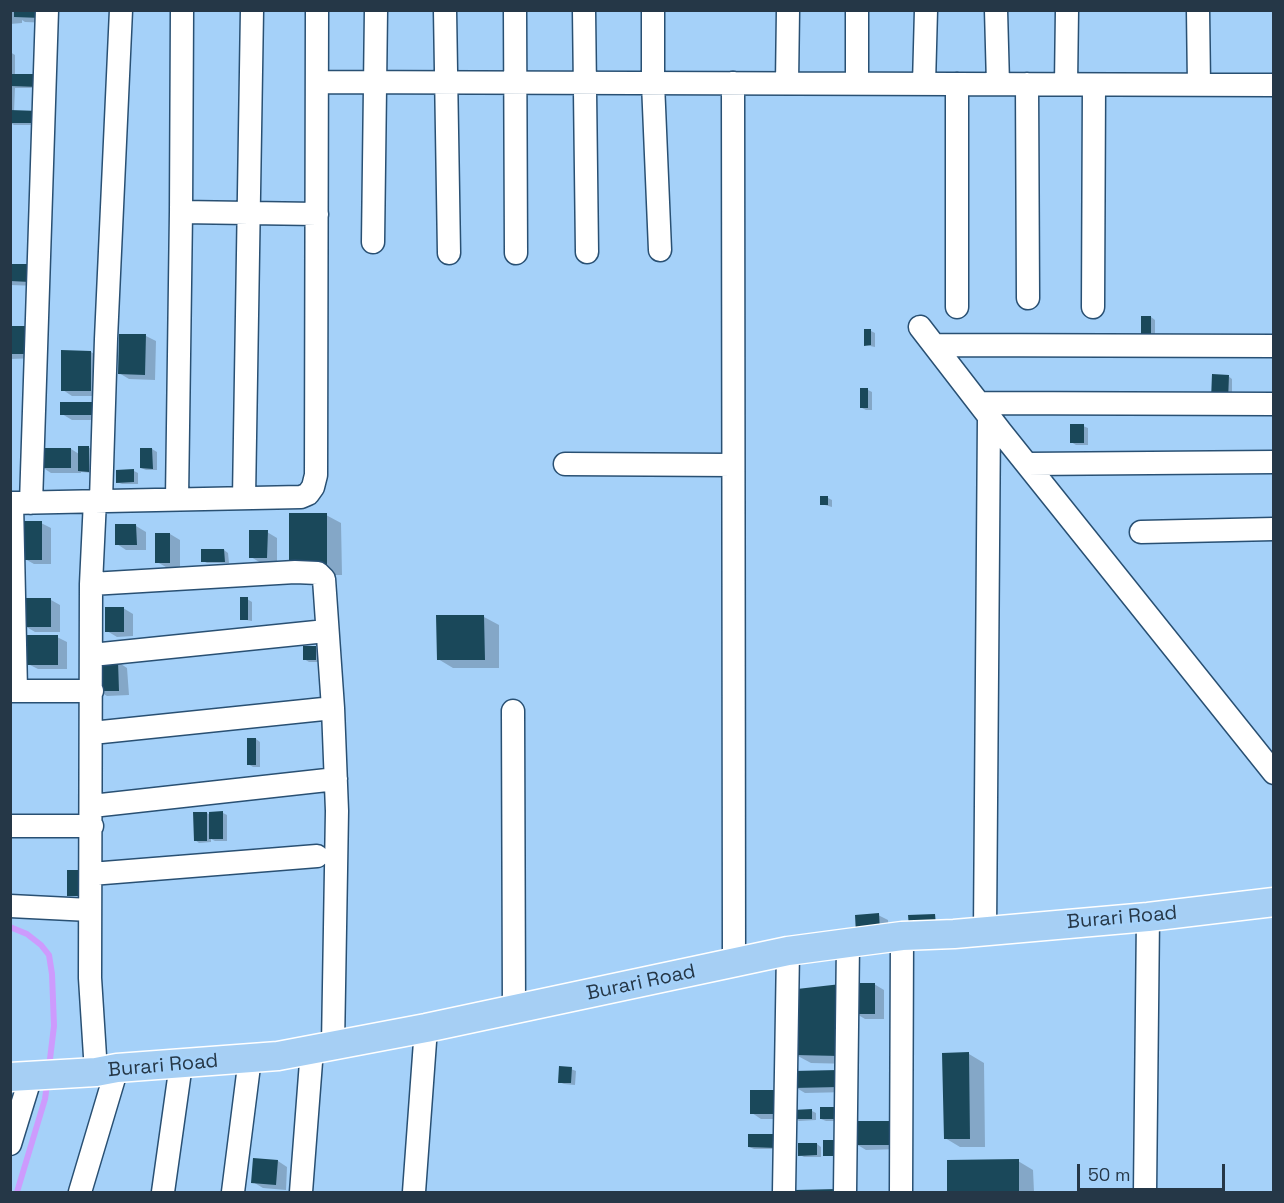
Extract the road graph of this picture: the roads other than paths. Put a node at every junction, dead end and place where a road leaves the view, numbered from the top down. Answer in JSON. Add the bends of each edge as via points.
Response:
{"nodes":[{"id":1,"x":47,"y":10,"type":"edge"},
{"id":2,"x":121,"y":10,"type":"edge"},
{"id":3,"x":182,"y":10,"type":"edge"},
{"id":4,"x":252,"y":10,"type":"edge"},
{"id":5,"x":317,"y":10,"type":"edge"},
{"id":6,"x":376,"y":10,"type":"edge"},
{"id":7,"x":446,"y":10,"type":"edge"},
{"id":8,"x":515,"y":10,"type":"edge"},
{"id":9,"x":584,"y":10,"type":"edge"},
{"id":10,"x":653,"y":10,"type":"edge"},
{"id":11,"x":788,"y":10,"type":"edge"},
{"id":12,"x":857,"y":10,"type":"edge"},
{"id":13,"x":926,"y":10,"type":"edge"},
{"id":14,"x":996,"y":10,"type":"edge"},
{"id":15,"x":1067,"y":10,"type":"edge"},
{"id":16,"x":1198,"y":10,"type":"edge"},
{"id":17,"x":317,"y":82,"type":"junction"},
{"id":18,"x":374,"y":82,"type":"junction"},
{"id":19,"x":446,"y":82,"type":"junction"},
{"id":20,"x":515,"y":82,"type":"junction"},
{"id":21,"x":586,"y":83,"type":"junction"},
{"id":22,"x":653,"y":83,"type":"junction"},
{"id":23,"x":733,"y":83,"type":"junction"},
{"id":24,"x":787,"y":83,"type":"junction"},
{"id":25,"x":857,"y":84,"type":"junction"},
{"id":26,"x":924,"y":84,"type":"junction"},
{"id":27,"x":957,"y":84,"type":"junction"},
{"id":28,"x":998,"y":84,"type":"junction"},
{"id":29,"x":1027,"y":84,"type":"junction"},
{"id":30,"x":1066,"y":84,"type":"junction"},
{"id":31,"x":1094,"y":85,"type":"junction"},
{"id":32,"x":1198,"y":85,"type":"junction"},
{"id":33,"x":1274,"y":85,"type":"edge"},
{"id":34,"x":182,"y":212,"type":"junction"},
{"id":35,"x":249,"y":212,"type":"junction"},
{"id":36,"x":317,"y":214,"type":"junction"},
{"id":37,"x":373,"y":242,"type":"dead end"},
{"id":38,"x":660,"y":250,"type":"dead end"},
{"id":39,"x":587,"y":252,"type":"dead end"},
{"id":40,"x":516,"y":253,"type":"dead end"},
{"id":41,"x":449,"y":254,"type":"dead end"},
{"id":42,"x":1028,"y":298,"type":"dead end"},
{"id":43,"x":1093,"y":307,"type":"dead end"},
{"id":44,"x":957,"y":308,"type":"dead end"},
{"id":45,"x":920,"y":327,"type":"dead end"},
{"id":46,"x":934,"y":345,"type":"junction"},
{"id":47,"x":1274,"y":346,"type":"edge"},
{"id":48,"x":1274,"y":404,"type":"edge"},
{"id":49,"x":984,"y":410,"type":"junction"},
{"id":50,"x":1274,"y":462,"type":"edge"},
{"id":51,"x":565,"y":464,"type":"dead end"},
{"id":52,"x":1027,"y":464,"type":"junction"},
{"id":53,"x":733,"y":465,"type":"junction"},
{"id":54,"x":244,"y":498,"type":"junction"},
{"id":55,"x":177,"y":499,"type":"junction"},
{"id":56,"x":98,"y":500,"type":"junction"},
{"id":57,"x":18,"y":503,"type":"edge"},
{"id":58,"x":1274,"y":529,"type":"edge"},
{"id":59,"x":1140,"y":532,"type":"dead end"},
{"id":60,"x":91,"y":584,"type":"junction"},
{"id":61,"x":326,"y":631,"type":"junction"},
{"id":62,"x":92,"y":655,"type":"junction"},
{"id":63,"x":13,"y":691,"type":"edge"},
{"id":64,"x":92,"y":691,"type":"junction"},
{"id":65,"x":333,"y":708,"type":"junction"},
{"id":66,"x":513,"y":711,"type":"dead end"},
{"id":67,"x":92,"y":733,"type":"junction"},
{"id":68,"x":1274,"y":773,"type":"edge"},
{"id":69,"x":336,"y":778,"type":"junction"},
{"id":70,"x":92,"y":816,"type":"junction"},
{"id":71,"x":10,"y":826,"type":"edge"},
{"id":72,"x":317,"y":856,"type":"dead end"},
{"id":73,"x":91,"y":874,"type":"junction"},
{"id":74,"x":1274,"y":902,"type":"edge"},
{"id":75,"x":10,"y":906,"type":"edge"},
{"id":76,"x":90,"y":909,"type":"junction"},
{"id":77,"x":1148,"y":917,"type":"junction"},
{"id":78,"x":985,"y":931,"type":"junction"},
{"id":79,"x":902,"y":936,"type":"junction"},
{"id":80,"x":848,"y":943,"type":"junction"},
{"id":81,"x":788,"y":951,"type":"junction"},
{"id":82,"x":734,"y":963,"type":"junction"},
{"id":83,"x":514,"y":1010,"type":"junction"},
{"id":84,"x":426,"y":1028,"type":"junction"},
{"id":85,"x":323,"y":1047,"type":"junction"},
{"id":86,"x":250,"y":1058,"type":"junction"},
{"id":87,"x":181,"y":1064,"type":"junction"},
{"id":88,"x":95,"y":1071,"type":"junction"},
{"id":89,"x":29,"y":1076,"type":"edge"},
{"id":90,"x":10,"y":1144,"type":"edge"},
{"id":91,"x":80,"y":1192,"type":"edge"},
{"id":92,"x":163,"y":1192,"type":"edge"},
{"id":93,"x":233,"y":1192,"type":"edge"},
{"id":94,"x":301,"y":1192,"type":"edge"},
{"id":95,"x":414,"y":1192,"type":"edge"},
{"id":96,"x":784,"y":1192,"type":"edge"},
{"id":97,"x":845,"y":1192,"type":"edge"},
{"id":98,"x":901,"y":1192,"type":"edge"},
{"id":99,"x":1145,"y":1192,"type":"edge"}],
"edges":[{"from":1,"to":57,"type":"street"},
{"from":2,"to":56,"type":"street"},
{"from":3,"to":34,"type":"street"},
{"from":4,"to":35,"type":"street"},
{"from":5,"to":17,"type":"street"},
{"from":6,"to":18,"type":"street"},
{"from":7,"to":19,"type":"street"},
{"from":8,"to":20,"type":"street"},
{"from":9,"to":21,"type":"street"},
{"from":10,"to":22,"type":"street"},
{"from":11,"to":24,"type":"street"},
{"from":12,"to":25,"type":"street"},
{"from":13,"to":26,"type":"street"},
{"from":14,"to":28,"type":"street"},
{"from":15,"to":30,"type":"street"},
{"from":16,"to":32,"type":"street"},
{"from":17,"to":18,"type":"street"},
{"from":17,"to":36,"type":"street"},
{"from":18,"to":19,"type":"street"},
{"from":18,"to":37,"type":"street"},
{"from":19,"to":20,"type":"street"},
{"from":19,"to":41,"type":"street"},
{"from":20,"to":21,"type":"street"},
{"from":20,"to":40,"type":"street"},
{"from":21,"to":22,"type":"street"},
{"from":21,"to":39,"type":"street"},
{"from":22,"to":23,"type":"street"},
{"from":22,"to":38,"type":"street"},
{"from":23,"to":24,"type":"street"},
{"from":23,"to":53,"type":"street"},
{"from":24,"to":25,"type":"street"},
{"from":25,"to":26,"type":"street"},
{"from":26,"to":27,"type":"street"},
{"from":27,"to":28,"type":"street"},
{"from":27,"to":44,"type":"street"},
{"from":28,"to":29,"type":"street"},
{"from":29,"to":30,"type":"street"},
{"from":29,"to":42,"type":"street"},
{"from":30,"to":31,"type":"street"},
{"from":31,"to":32,"type":"street"},
{"from":31,"to":43,"type":"street"},
{"from":32,"to":33,"type":"street"},
{"from":34,"to":35,"type":"street"},
{"from":34,"to":55,"type":"street"},
{"from":35,"to":36,"type":"street"},
{"from":35,"to":54,"type":"street"},
{"from":36,"to":54,"type":"street","via":[[314,487],[301,496]]},
{"from":45,"to":46,"type":"street"},
{"from":46,"to":47,"type":"street"},
{"from":46,"to":49,"type":"street"},
{"from":48,"to":49,"type":"street"},
{"from":49,"to":52,"type":"street"},
{"from":49,"to":78,"type":"street"},
{"from":50,"to":52,"type":"street"},
{"from":51,"to":53,"type":"street"},
{"from":52,"to":68,"type":"street"},
{"from":53,"to":82,"type":"street"},
{"from":54,"to":55,"type":"street"},
{"from":55,"to":56,"type":"street"},
{"from":56,"to":57,"type":"street"},
{"from":56,"to":60,"type":"street"},
{"from":57,"to":63,"type":"street"},
{"from":58,"to":59,"type":"street"},
{"from":60,"to":61,"type":"street","via":[[318,573],[324,579]]},
{"from":60,"to":62,"type":"street"},
{"from":61,"to":62,"type":"street"},
{"from":61,"to":65,"type":"street"},
{"from":62,"to":64,"type":"street"},
{"from":63,"to":64,"type":"street"},
{"from":64,"to":67,"type":"street"},
{"from":65,"to":67,"type":"street"},
{"from":65,"to":69,"type":"street"},
{"from":66,"to":83,"type":"street"},
{"from":67,"to":70,"type":"street"},
{"from":69,"to":70,"type":"street"},
{"from":69,"to":85,"type":"street"},
{"from":70,"to":71,"type":"street"},
{"from":70,"to":73,"type":"street"},
{"from":72,"to":73,"type":"street"},
{"from":73,"to":76,"type":"street"},
{"from":74,"to":77,"type":"main road","name":"Burari Road"},
{"from":75,"to":76,"type":"street"},
{"from":76,"to":88,"type":"street"},
{"from":77,"to":78,"type":"main road","name":"Burari Road"},
{"from":77,"to":99,"type":"street"},
{"from":78,"to":79,"type":"main road","name":"Burari Road"},
{"from":79,"to":80,"type":"main road","name":"Burari Road"},
{"from":79,"to":98,"type":"street"},
{"from":80,"to":81,"type":"main road","name":"Burari Road"},
{"from":80,"to":97,"type":"street"},
{"from":81,"to":82,"type":"main road","name":"Burari Road"},
{"from":81,"to":96,"type":"street"},
{"from":82,"to":83,"type":"main road","name":"Burari Road"},
{"from":83,"to":84,"type":"main road","name":"Burari Road"},
{"from":84,"to":85,"type":"main road","name":"Burari Road"},
{"from":84,"to":95,"type":"street"},
{"from":85,"to":86,"type":"main road","name":"Burari Road"},
{"from":85,"to":94,"type":"street"},
{"from":86,"to":87,"type":"main road","name":"Burari Road"},
{"from":86,"to":93,"type":"street"},
{"from":87,"to":88,"type":"main road","name":"Burari Road"},
{"from":87,"to":92,"type":"street"},
{"from":88,"to":89,"type":"main road","name":"Burari Road"},
{"from":88,"to":91,"type":"street"},
{"from":89,"to":90,"type":"street"}]}
